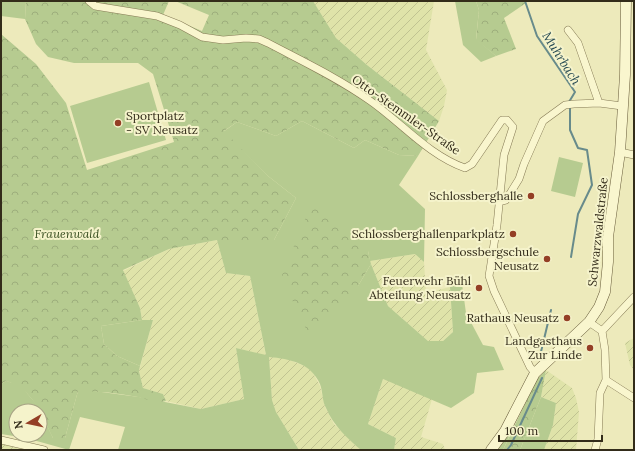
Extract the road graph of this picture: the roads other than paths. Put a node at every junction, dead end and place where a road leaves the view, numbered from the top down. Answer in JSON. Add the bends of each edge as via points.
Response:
{"nodes":[{"id":1,"x":89,"y":1,"type":"edge"},
{"id":2,"x":626,"y":1,"type":"edge"},
{"id":3,"x":568,"y":30,"type":"dead end"},
{"id":4,"x":599,"y":103,"type":"junction"},
{"id":5,"x":622,"y":106,"type":"junction"},
{"id":6,"x":620,"y":152,"type":"junction"},
{"id":7,"x":634,"y":155,"type":"edge"},
{"id":8,"x":498,"y":202,"type":"junction"},
{"id":9,"x":634,"y":297,"type":"edge"},
{"id":10,"x":589,"y":322,"type":"junction"},
{"id":11,"x":602,"y":332,"type":"junction"},
{"id":12,"x":535,"y":373,"type":"junction"},
{"id":13,"x":606,"y":380,"type":"junction"},
{"id":14,"x":634,"y":398,"type":"edge"},
{"id":15,"x":1,"y":440,"type":"edge"},
{"id":16,"x":44,"y":450,"type":"edge"},
{"id":17,"x":491,"y":450,"type":"edge"},
{"id":18,"x":595,"y":450,"type":"edge"}],
"edges":[{"from":1,"to":8,"type":"street","name":"Otto-Stemmler-Straße","via":[[95,6],[158,16],[202,37],[223,40],[259,39],[367,98],[435,152],[451,163],[465,168],[472,164],[502,120],[507,120],[513,128],[504,154]]},
{"from":2,"to":5,"type":"main road","name":"Schwarzwaldstraße"},
{"from":3,"to":4,"type":"street","via":[[578,43]]},
{"from":4,"to":5,"type":"street"},
{"from":4,"to":8,"type":"street","via":[[565,105],[543,121],[519,179],[506,200]]},
{"from":5,"to":6,"type":"main road","name":"Schwarzwaldstraße"},
{"from":6,"to":7,"type":"street"},
{"from":6,"to":10,"type":"main road","name":"Schwarzwaldstraße","via":[[608,237],[606,288],[599,307]]},
{"from":8,"to":12,"type":"street","name":"Otto-Stemmler-Straße","via":[[490,267],[491,282]]},
{"from":9,"to":11,"type":"street"},
{"from":10,"to":11,"type":"street"},
{"from":10,"to":12,"type":"main road","name":"Schwarzwaldstraße"},
{"from":11,"to":13,"type":"street"},
{"from":12,"to":17,"type":"main road","name":"Schwarzwaldstraße","via":[[505,431]]},
{"from":13,"to":14,"type":"street"},
{"from":13,"to":18,"type":"street","via":[[600,393]]},
{"from":15,"to":16,"type":"street"}]}
